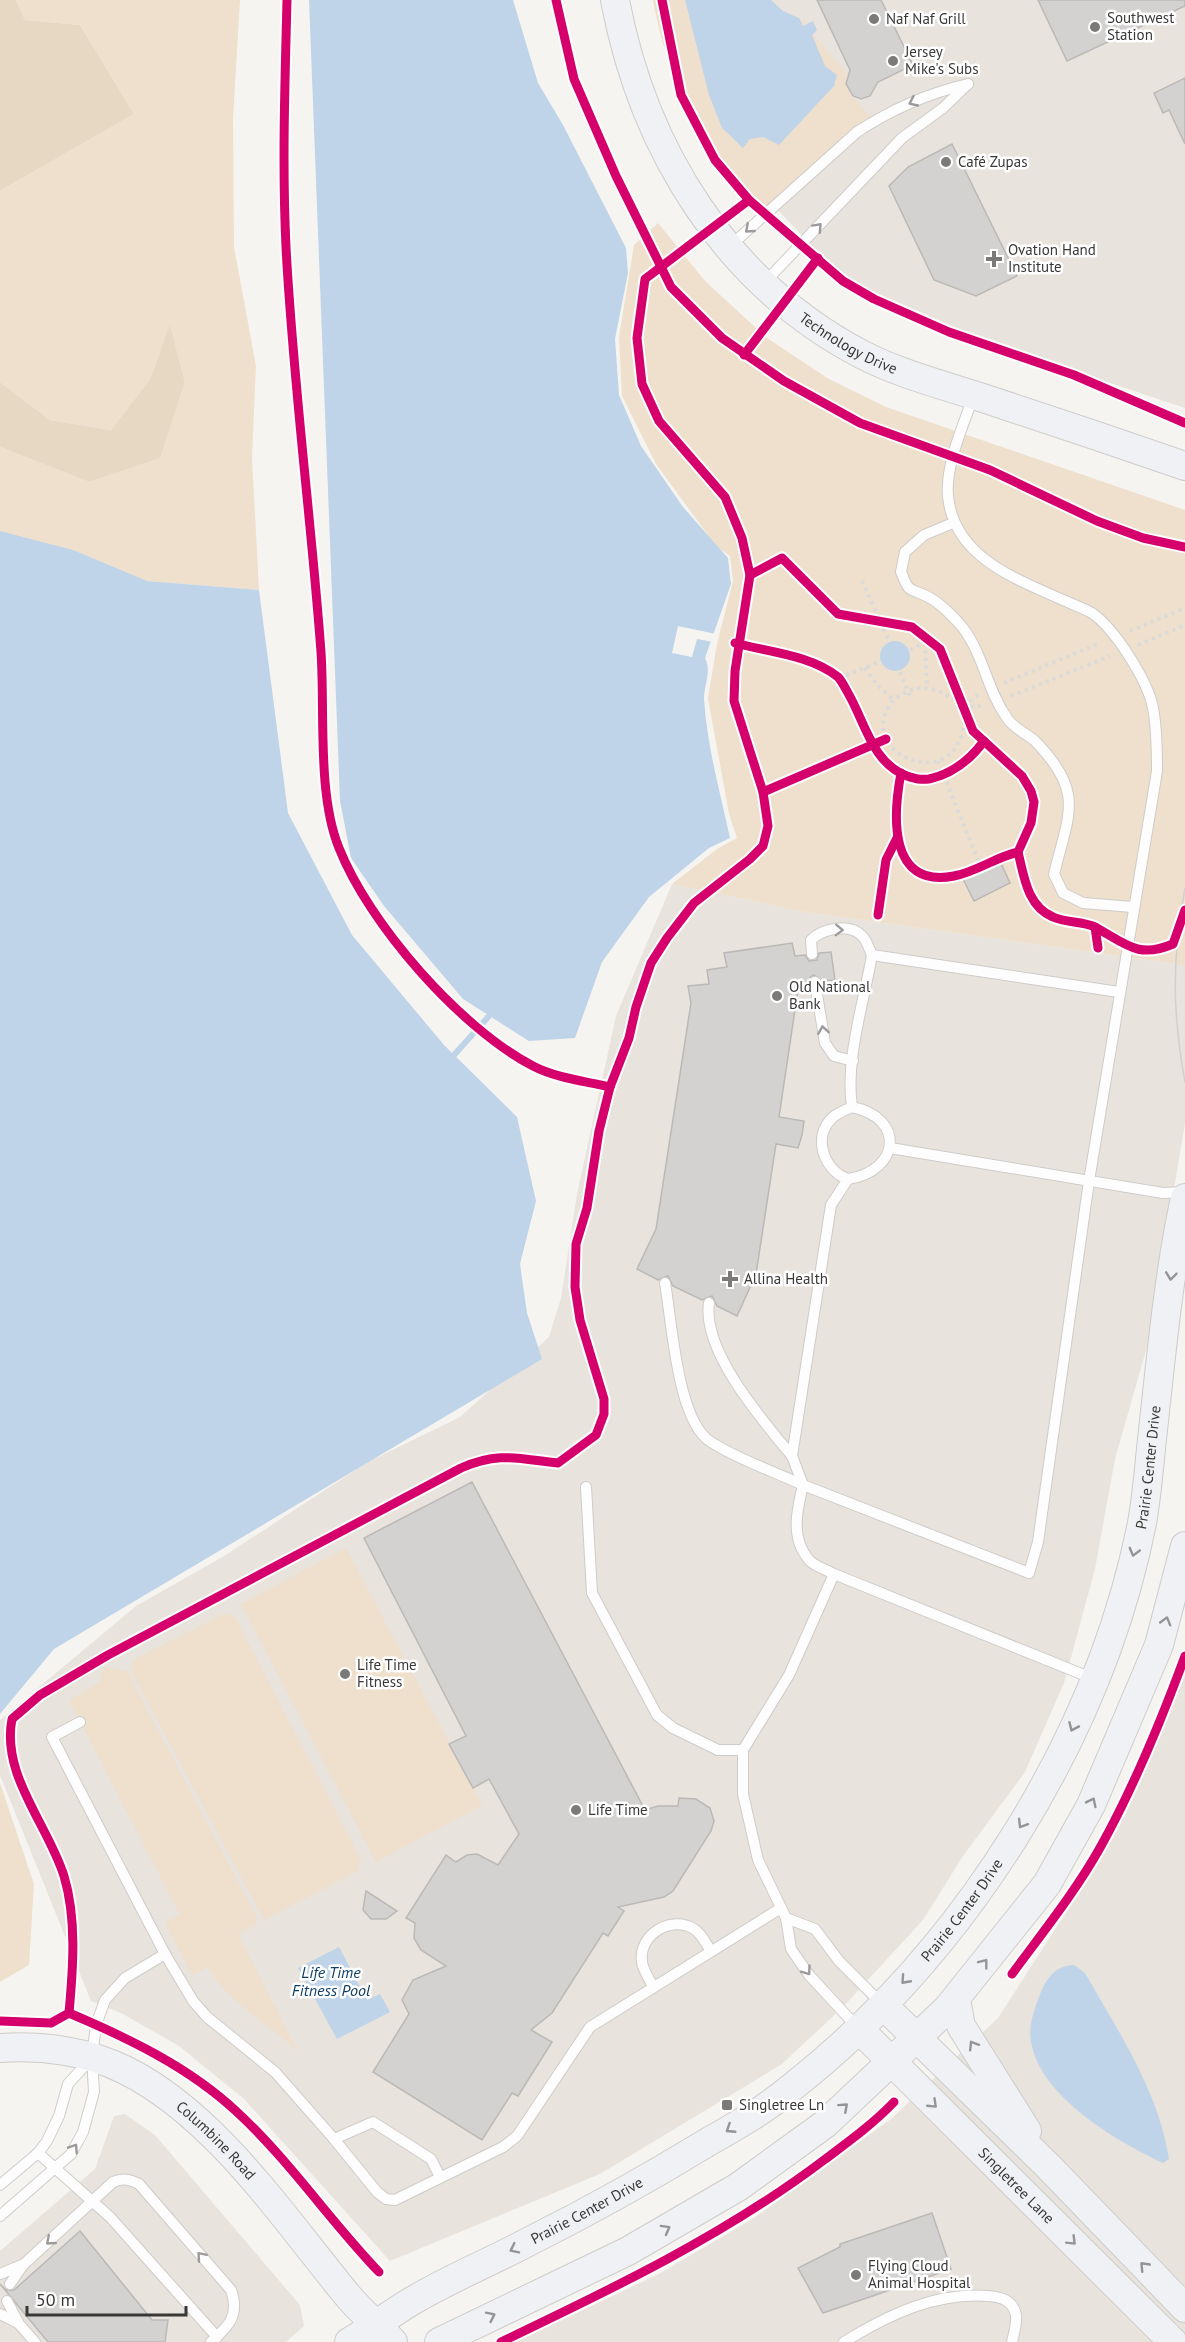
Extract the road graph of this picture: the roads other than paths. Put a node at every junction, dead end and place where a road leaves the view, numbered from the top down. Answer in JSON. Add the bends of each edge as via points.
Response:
{"nodes":[{"id":1,"x":615,"y":0,"type":"edge"},
{"id":2,"x":728,"y":247,"type":"junction"},
{"id":3,"x":763,"y":285,"type":"junction"},
{"id":4,"x":974,"y":395,"type":"junction"},
{"id":5,"x":1185,"y":466,"type":"edge"},
{"id":6,"x":953,"y":523,"type":"junction"},
{"id":7,"x":1133,"y":907,"type":"junction"},
{"id":8,"x":812,"y":954,"type":"dead end"},
{"id":9,"x":872,"y":955,"type":"junction"},
{"id":10,"x":815,"y":982,"type":"dead end"},
{"id":11,"x":1119,"y":992,"type":"junction"},
{"id":12,"x":853,"y":1061,"type":"junction"},
{"id":13,"x":852,"y":1107,"type":"junction"},
{"id":14,"x":890,"y":1148,"type":"junction"},
{"id":15,"x":848,"y":1179,"type":"junction"},
{"id":16,"x":1089,"y":1181,"type":"junction"},
{"id":17,"x":1185,"y":1192,"type":"edge"},
{"id":18,"x":1185,"y":1198,"type":"edge"},
{"id":19,"x":665,"y":1283,"type":"dead end"},
{"id":20,"x":709,"y":1303,"type":"dead end"},
{"id":21,"x":792,"y":1455,"type":"junction"},
{"id":22,"x":803,"y":1485,"type":"junction"},
{"id":23,"x":586,"y":1487,"type":"dead end"},
{"id":24,"x":1185,"y":1546,"type":"edge"},
{"id":25,"x":834,"y":1574,"type":"junction"},
{"id":26,"x":1094,"y":1679,"type":"junction"},
{"id":27,"x":80,"y":1722,"type":"dead end"},
{"id":28,"x":743,"y":1750,"type":"junction"},
{"id":29,"x":781,"y":1908,"type":"junction"},
{"id":30,"x":786,"y":1918,"type":"junction"},
{"id":31,"x":711,"y":1951,"type":"junction"},
{"id":32,"x":165,"y":1954,"type":"junction"},
{"id":33,"x":653,"y":1988,"type":"junction"},
{"id":34,"x":956,"y":1999,"type":"junction"},
{"id":35,"x":883,"y":2005,"type":"junction"},
{"id":36,"x":859,"y":2028,"type":"junction"},
{"id":37,"x":918,"y":2039,"type":"junction"},
{"id":38,"x":0,"y":2048,"type":"edge"},
{"id":39,"x":92,"y":2057,"type":"junction"},
{"id":40,"x":892,"y":2062,"type":"junction"},
{"id":41,"x":334,"y":2139,"type":"junction"},
{"id":42,"x":38,"y":2153,"type":"junction"},
{"id":43,"x":1048,"y":2166,"type":"junction"},
{"id":44,"x":56,"y":2167,"type":"junction"},
{"id":45,"x":440,"y":2177,"type":"junction"},
{"id":46,"x":0,"y":2185,"type":"edge"},
{"id":47,"x":93,"y":2200,"type":"junction"},
{"id":48,"x":0,"y":2216,"type":"edge"},
{"id":49,"x":22,"y":2265,"type":"junction"},
{"id":50,"x":0,"y":2274,"type":"edge"},
{"id":51,"x":10,"y":2284,"type":"dead end"},
{"id":52,"x":7,"y":2301,"type":"dead end"},
{"id":53,"x":1185,"y":2308,"type":"edge"},
{"id":54,"x":0,"y":2314,"type":"edge"},
{"id":55,"x":19,"y":2324,"type":"junction"},
{"id":56,"x":385,"y":2333,"type":"edge"},
{"id":57,"x":214,"y":2339,"type":"edge"},
{"id":58,"x":34,"y":2342,"type":"edge"},
{"id":59,"x":349,"y":2342,"type":"edge"},
{"id":60,"x":439,"y":2342,"type":"edge"},
{"id":61,"x":844,"y":2342,"type":"edge"},
{"id":62,"x":1012,"y":2342,"type":"edge"},
{"id":63,"x":1173,"y":2342,"type":"edge"}],
"edges":[{"from":1,"to":2,"type":"main road","name":"Technology Drive","via":[[632,76],[649,120],[672,164]]},
{"from":2,"to":3,"type":"main road","name":"Technology Drive"},
{"from":3,"to":2,"type":"lane","one_way":true,"via":[[902,138],[968,84],[936,91],[857,132]]},
{"from":3,"to":4,"type":"main road","name":"Technology Drive","via":[[807,320],[865,356]]},
{"from":4,"to":5,"type":"main road","name":"Technology Drive"},
{"from":4,"to":6,"type":"lane","via":[[952,467],[948,494]]},
{"from":6,"to":7,"type":"lane","via":[[973,551],[1010,576],[1092,614],[1115,637],[1141,678],[1152,705],[1156,771]]},
{"from":6,"to":7,"type":"lane","via":[[924,535],[905,552],[900,572],[909,588],[932,599],[963,628],[1008,720],[1052,760],[1064,782],[1069,819],[1054,874],[1063,894],[1083,903]]},
{"from":7,"to":11,"type":"lane"},
{"from":8,"to":9,"type":"lane","one_way":true,"via":[[811,940],[819,931],[832,929],[854,931],[863,937]]},
{"from":9,"to":11,"type":"lane"},
{"from":9,"to":12,"type":"lane"},
{"from":12,"to":10,"type":"lane","one_way":true,"via":[[834,1056],[825,1043]]},
{"from":11,"to":16,"type":"lane"},
{"from":12,"to":13,"type":"lane"},
{"from":13,"to":14,"type":"lane","via":[[866,1110],[885,1125]]},
{"from":13,"to":15,"type":"lane","via":[[831,1119],[822,1137],[825,1159],[839,1176]]},
{"from":14,"to":15,"type":"lane","via":[[873,1172]]},
{"from":14,"to":16,"type":"lane"},
{"from":15,"to":21,"type":"lane","via":[[831,1205]]},
{"from":16,"to":17,"type":"lane","via":[[1163,1193]]},
{"from":16,"to":22,"type":"lane","via":[[1038,1542],[1029,1573]]},
{"from":18,"to":26,"type":"main road","name":"Prairie Center Drive","one_way":true,"via":[[1175,1246],[1142,1522]]},
{"from":19,"to":22,"type":"lane","via":[[684,1398],[693,1423],[711,1442]]},
{"from":20,"to":21,"type":"lane","via":[[708,1328],[746,1400]]},
{"from":21,"to":22,"type":"lane"},
{"from":22,"to":25,"type":"lane","via":[[796,1514],[797,1537],[810,1560]]},
{"from":23,"to":28,"type":"lane","via":[[592,1593],[657,1714],[673,1728],[718,1750]]},
{"from":34,"to":24,"type":"main road","one_way":true,"via":[[1047,1884],[1092,1805],[1159,1645]]},
{"from":25,"to":26,"type":"lane"},
{"from":25,"to":28,"type":"lane","via":[[789,1675]]},
{"from":26,"to":35,"type":"main road","name":"Prairie Center Drive","one_way":true,"via":[[1051,1774],[1010,1845],[927,1957]]},
{"from":27,"to":32,"type":"lane","via":[[52,1737]]},
{"from":28,"to":29,"type":"lane","via":[[743,1794],[758,1860]]},
{"from":29,"to":30,"type":"lane"},
{"from":29,"to":31,"type":"lane"},
{"from":30,"to":35,"type":"lane","via":[[815,1929],[839,1961]]},
{"from":30,"to":36,"type":"lane","one_way":true,"via":[[791,1948],[838,2009]]},
{"from":31,"to":33,"type":"lane"},
{"from":31,"to":33,"type":"lane","via":[[692,1928],[681,1924],[662,1927],[651,1935],[642,1952],[642,1963]]},
{"from":32,"to":39,"type":"lane","via":[[125,1978],[105,2000],[96,2025]]},
{"from":32,"to":41,"type":"lane","via":[[207,2017],[275,2072]]},
{"from":33,"to":45,"type":"lane","via":[[590,2027],[517,2136],[503,2147]]},
{"from":34,"to":37,"type":"main road"},
{"from":43,"to":34,"type":"main road","one_way":true,"via":[[961,2026]]},
{"from":35,"to":36,"type":"main road","name":"Prairie Center Drive"},
{"from":35,"to":37,"type":"main road"},
{"from":36,"to":40,"type":"main road","name":"Singletree Lane"},
{"from":36,"to":56,"type":"main road","name":"Prairie Center Drive","one_way":true,"via":[[790,2090],[729,2130],[598,2206],[417,2298]]},
{"from":37,"to":40,"type":"main road"},
{"from":37,"to":43,"type":"main road"},
{"from":38,"to":39,"type":"main road","name":"Columbine Road","via":[[57,2049]]},
{"from":39,"to":42,"type":"lane","via":[[68,2084],[59,2116]]},
{"from":44,"to":39,"type":"lane","one_way":true,"via":[[71,2154],[83,2132],[94,2092]]},
{"from":39,"to":56,"type":"main road","name":"Columbine Road","via":[[124,2069],[155,2088],[226,2150],[351,2300]]},
{"from":60,"to":40,"type":"main road","one_way":true,"via":[[628,2251],[738,2187],[825,2124]]},
{"from":40,"to":63,"type":"main road","name":"Singletree Lane","one_way":true},
{"from":41,"to":45,"type":"lane","via":[[373,2122],[432,2159]]},
{"from":41,"to":45,"type":"lane","via":[[386,2199],[395,2200]]},
{"from":42,"to":44,"type":"lane"},
{"from":42,"to":46,"type":"lane"},
{"from":53,"to":43,"type":"main road","one_way":true},
{"from":44,"to":47,"type":"lane"},
{"from":44,"to":48,"type":"lane"},
{"from":47,"to":49,"type":"lane","one_way":true},
{"from":47,"to":57,"type":"lane"},
{"from":57,"to":47,"type":"lane","one_way":true,"via":[[236,2314],[231,2290],[139,2184],[123,2179],[113,2182]]},
{"from":49,"to":50,"type":"lane"},
{"from":49,"to":51,"type":"lane"},
{"from":52,"to":55,"type":"lane"},
{"from":54,"to":55,"type":"lane"},
{"from":55,"to":58,"type":"lane"},
{"from":56,"to":59,"type":"main road","name":"Prairie Center Drive"},
{"from":61,"to":62,"type":"lane","via":[[925,2303],[966,2295],[999,2297],[1009,2302],[1016,2321]]}]}
